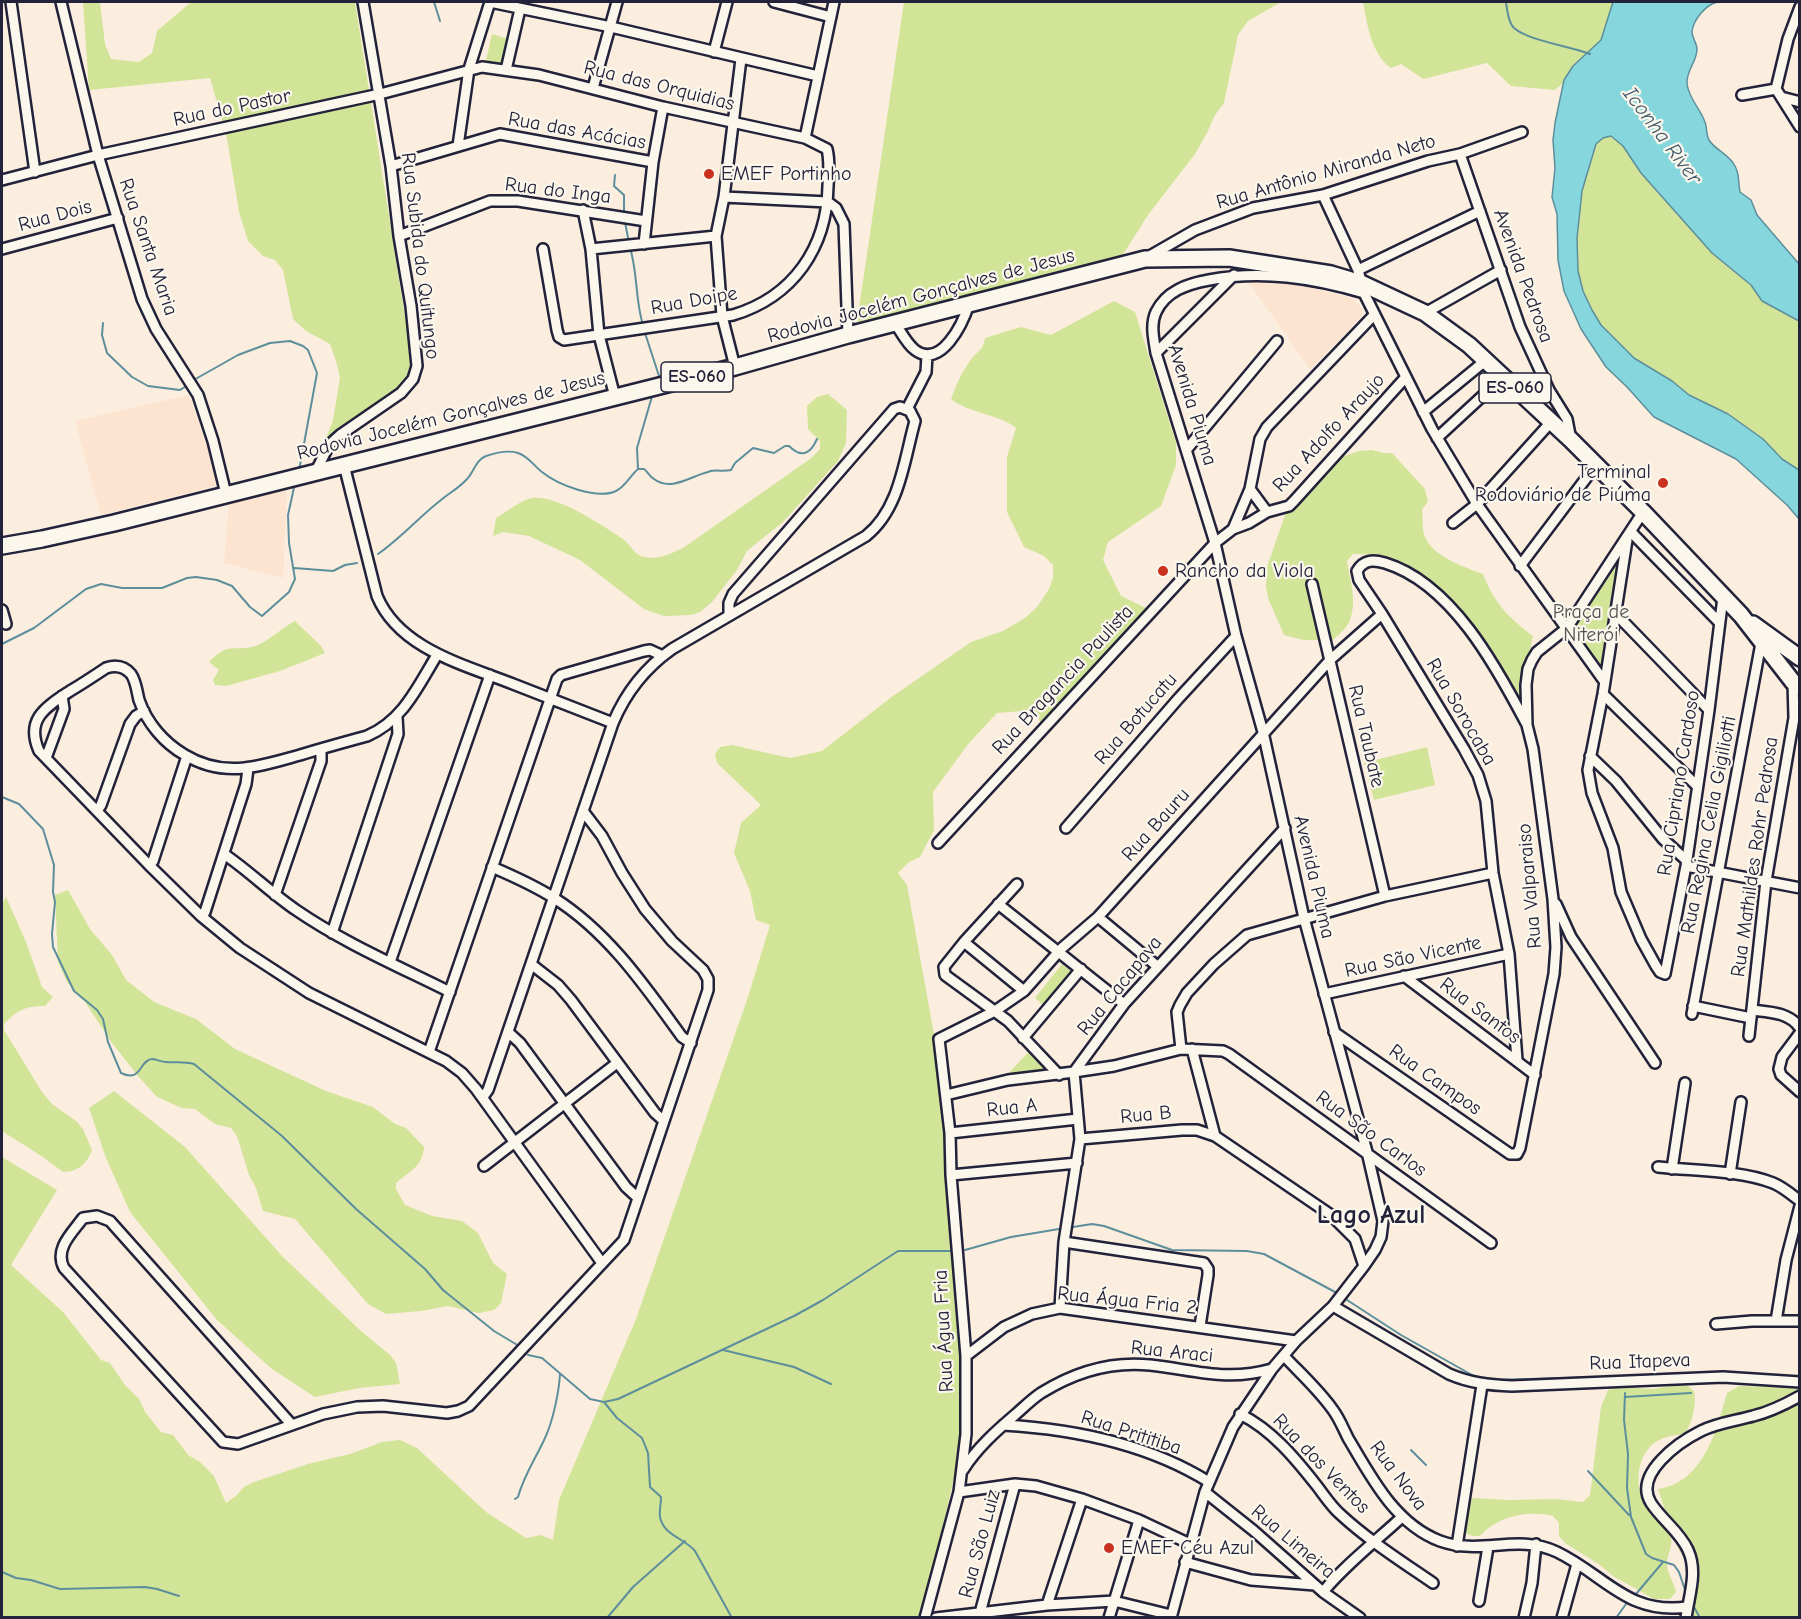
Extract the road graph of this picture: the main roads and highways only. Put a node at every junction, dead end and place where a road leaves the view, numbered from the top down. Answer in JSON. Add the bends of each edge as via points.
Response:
{"nodes":[{"id":1,"x":2,"y":546,"type":"edge"},
{"id":2,"x":1741,"y":615,"type":"junction"},
{"id":3,"x":1800,"y":658,"type":"edge"},
{"id":4,"x":1800,"y":664,"type":"edge"},
{"id":5,"x":1795,"y":682,"type":"edge"}],
"edges":[{"from":1,"to":2,"type":"main road","name":"Rodovia Jocelém Gonçalves de Jesus","number":"ES-060","via":[[114,523],[1145,259],[1229,258],[1361,282],[1425,313],[1469,345],[1571,440]]},
{"from":2,"to":3,"type":"main road","name":"Rodovia Jocelém Gonçalves de Jesus","number":"ES-060"},
{"from":2,"to":5,"type":"main road","name":"Rodovia Jocelém Gonçalves de Jesus","number":"ES-060"},
{"from":4,"to":5,"type":"main road","via":[[1793,668]]}]}
